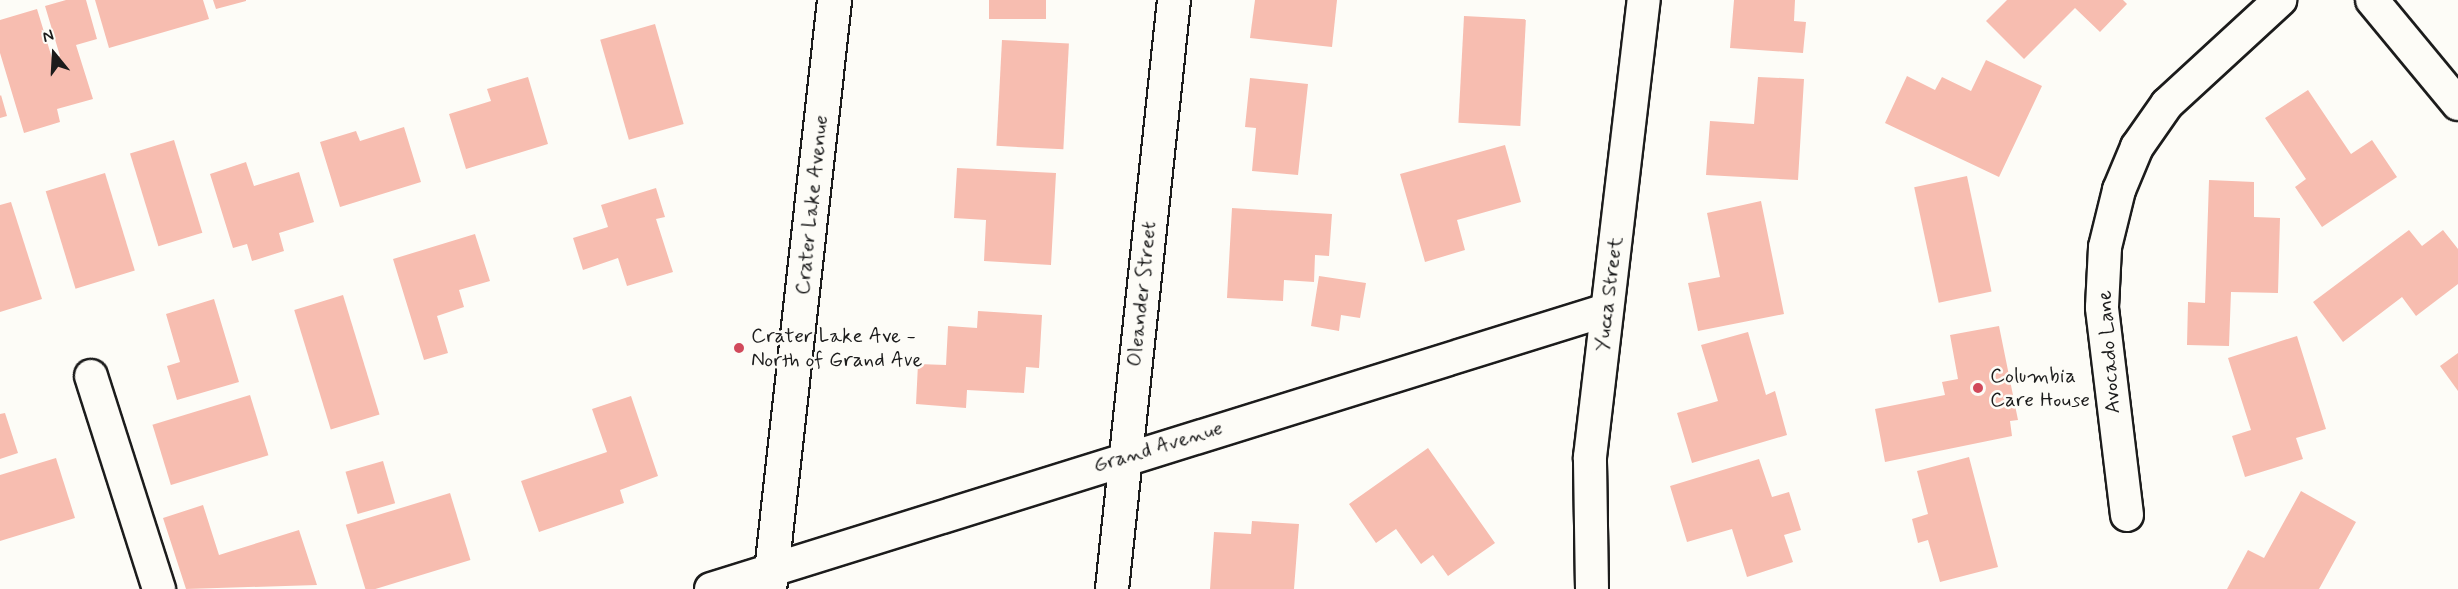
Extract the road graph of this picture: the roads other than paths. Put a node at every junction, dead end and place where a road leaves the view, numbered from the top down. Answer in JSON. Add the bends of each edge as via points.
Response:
{"nodes":[{"id":1,"x":834,"y":0,"type":"edge"},
{"id":2,"x":1174,"y":0,"type":"edge"},
{"id":3,"x":1644,"y":0,"type":"edge"},
{"id":4,"x":2280,"y":0,"type":"edge"},
{"id":5,"x":2372,"y":0,"type":"edge"},
{"id":6,"x":2458,"y":104,"type":"edge"},
{"id":7,"x":1606,"y":310,"type":"junction"},
{"id":8,"x":91,"y":376,"type":"dead end"},
{"id":9,"x":1125,"y":456,"type":"junction"},
{"id":10,"x":2127,"y":515,"type":"dead end"},
{"id":11,"x":771,"y":579,"type":"edge"},
{"id":12,"x":159,"y":589,"type":"edge"},
{"id":13,"x":711,"y":589,"type":"edge"},
{"id":14,"x":1112,"y":589,"type":"edge"},
{"id":15,"x":1592,"y":589,"type":"edge"}],
"edges":[{"from":1,"to":11,"type":"main road","name":"Crater Lake Avenue"},
{"from":2,"to":9,"type":"street","name":"Oleander Street"},
{"from":3,"to":7,"type":"street","name":"Yucca Street"},
{"from":4,"to":10,"type":"street","name":"Avocado Lane","via":[[2167,104],[2137,147],[2119,190],[2105,247],[2102,307]]},
{"from":5,"to":6,"type":"street"},
{"from":7,"to":9,"type":"street","name":"Grand Avenue"},
{"from":7,"to":15,"type":"street","name":"Yucca Street","via":[[1590,456]]},
{"from":8,"to":12,"type":"street"},
{"from":9,"to":11,"type":"street","name":"Grand Avenue"},
{"from":9,"to":14,"type":"street","name":"Oleander Street"},
{"from":11,"to":13,"type":"street","name":"Grand Avenue"}]}
